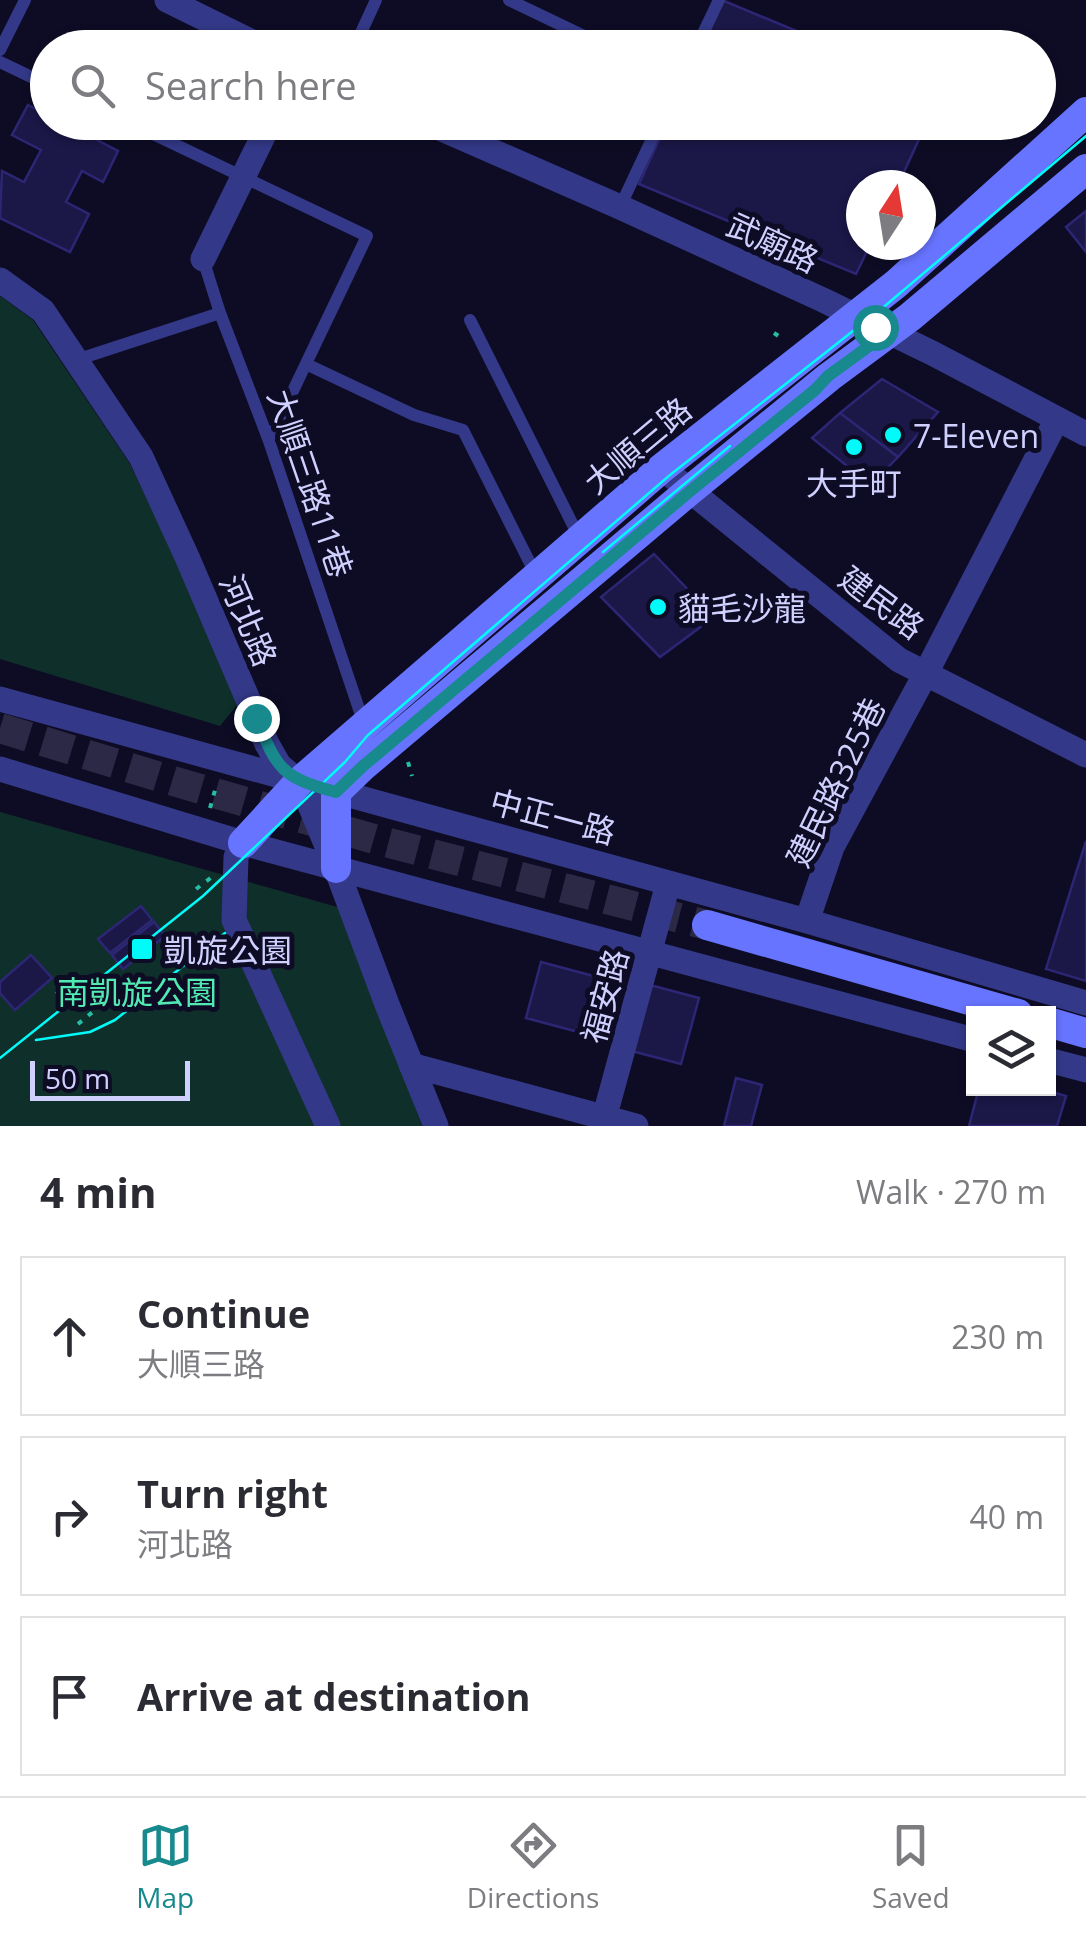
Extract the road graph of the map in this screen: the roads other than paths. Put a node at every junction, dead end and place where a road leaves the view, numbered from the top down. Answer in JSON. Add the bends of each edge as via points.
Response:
{"nodes":[{"id":1,"x":25,"y":0,"type":"edge"},
{"id":2,"x":167,"y":0,"type":"edge"},
{"id":3,"x":376,"y":0,"type":"edge"},
{"id":4,"x":509,"y":0,"type":"edge"},
{"id":5,"x":550,"y":0,"type":"edge"},
{"id":6,"x":719,"y":0,"type":"edge"},
{"id":7,"x":544,"y":16,"type":"junction"},
{"id":8,"x":228,"y":30,"type":"edge"},
{"id":9,"x":362,"y":30,"type":"edge"},
{"id":10,"x":572,"y":30,"type":"edge"},
{"id":11,"x":705,"y":30,"type":"edge"},
{"id":12,"x":0,"y":50,"type":"edge"},
{"id":13,"x":0,"y":62,"type":"edge"},
{"id":14,"x":30,"y":76,"type":"edge"},
{"id":15,"x":1086,"y":112,"type":"edge"},
{"id":16,"x":1056,"y":139,"type":"edge"},
{"id":17,"x":166,"y":140,"type":"edge"},
{"id":18,"x":261,"y":140,"type":"edge"},
{"id":19,"x":467,"y":140,"type":"edge"},
{"id":20,"x":652,"y":140,"type":"edge"},
{"id":21,"x":1055,"y":140,"type":"edge"},
{"id":22,"x":1086,"y":168,"type":"edge"},
{"id":23,"x":244,"y":177,"type":"junction"},
{"id":24,"x":620,"y":207,"type":"junction"},
{"id":25,"x":203,"y":259,"type":"joint"},
{"id":26,"x":0,"y":280,"type":"edge"},
{"id":27,"x":220,"y":312,"type":"junction"},
{"id":28,"x":857,"y":318,"type":"junction"},
{"id":29,"x":470,"y":320,"type":"dead end"},
{"id":30,"x":887,"y":333,"type":"junction"},
{"id":31,"x":76,"y":360,"type":"junction"},
{"id":32,"x":306,"y":364,"type":"junction"},
{"id":33,"x":1057,"y":419,"type":"junction"},
{"id":34,"x":1086,"y":434,"type":"edge"},
{"id":35,"x":269,"y":441,"type":"junction"},
{"id":36,"x":662,"y":468,"type":"junction"},
{"id":37,"x":689,"y":492,"type":"junction"},
{"id":38,"x":580,"y":539,"type":"junction"},
{"id":39,"x":537,"y":577,"type":"junction"},
{"id":40,"x":926,"y":673,"type":"junction"},
{"id":41,"x":0,"y":699,"type":"edge"},
{"id":42,"x":364,"y":726,"type":"junction"},
{"id":43,"x":1086,"y":755,"type":"edge"},
{"id":44,"x":0,"y":769,"type":"edge"},
{"id":45,"x":299,"y":782,"type":"junction"},
{"id":46,"x":336,"y":792,"type":"junction"},
{"id":47,"x":243,"y":843,"type":"junction"},
{"id":48,"x":336,"y":868,"type":"junction"},
{"id":49,"x":668,"y":884,"type":"junction"},
{"id":50,"x":806,"y":921,"type":"junction"},
{"id":51,"x":650,"y":952,"type":"junction"},
{"id":52,"x":1086,"y":1003,"type":"edge"},
{"id":53,"x":987,"y":1006,"type":"edge"},
{"id":54,"x":966,"y":1017,"type":"edge"},
{"id":55,"x":1056,"y":1024,"type":"edge"},
{"id":56,"x":1086,"y":1033,"type":"edge"},
{"id":57,"x":966,"y":1038,"type":"edge"},
{"id":58,"x":1056,"y":1043,"type":"edge"},
{"id":59,"x":1086,"y":1052,"type":"edge"},
{"id":60,"x":1056,"y":1062,"type":"edge"},
{"id":61,"x":411,"y":1065,"type":"junction"},
{"id":62,"x":1086,"y":1070,"type":"edge"},
{"id":63,"x":603,"y":1121,"type":"edge"},
{"id":64,"x":328,"y":1126,"type":"edge"},
{"id":65,"x":436,"y":1126,"type":"edge"},
{"id":66,"x":636,"y":1126,"type":"edge"}],
"edges":[{"from":1,"to":12,"type":"lane"},
{"from":2,"to":8,"type":"street"},
{"from":3,"to":9,"type":"lane"},
{"from":4,"to":7,"type":"lane"},
{"from":5,"to":7,"type":"lane"},
{"from":6,"to":11,"type":"lane"},
{"from":7,"to":10,"type":"lane"},
{"from":13,"to":14,"type":"lane"},
{"from":15,"to":16,"type":"street","name":"大順三路"},
{"from":17,"to":23,"type":"lane"},
{"from":18,"to":23,"type":"street"},
{"from":19,"to":24,"type":"street","name":"武廟路"},
{"from":20,"to":24,"type":"lane"},
{"from":21,"to":28,"type":"street","name":"大順三路"},
{"from":22,"to":30,"type":"street"},
{"from":23,"to":25,"type":"street"},
{"from":23,"to":32,"type":"lane","via":[[367,236]]},
{"from":24,"to":28,"type":"street","name":"武廟路"},
{"from":25,"to":27,"type":"lane","name":"大順三路11巷"},
{"from":26,"to":31,"type":"street","name":"河北路","via":[[44,311]]},
{"from":27,"to":31,"type":"lane"},
{"from":27,"to":35,"type":"lane","name":"大順三路11巷"},
{"from":28,"to":30,"type":"street","name":"武廟路"},
{"from":28,"to":36,"type":"street","name":"大順三路"},
{"from":29,"to":38,"type":"lane"},
{"from":30,"to":33,"type":"street","name":"武廟路"},
{"from":30,"to":37,"type":"street"},
{"from":31,"to":45,"type":"street","name":"河北路","via":[[140,457],[267,744]]},
{"from":32,"to":35,"type":"lane"},
{"from":32,"to":39,"type":"lane","via":[[414,415],[464,430]]},
{"from":33,"to":34,"type":"street","name":"武廟路"},
{"from":33,"to":40,"type":"street","name":"建民路325巷"},
{"from":35,"to":42,"type":"lane","name":"大順三路11巷"},
{"from":36,"to":37,"type":"street","name":"建民路"},
{"from":36,"to":38,"type":"street","name":"大順三路"},
{"from":37,"to":40,"type":"street","name":"建民路","via":[[900,660]]},
{"from":37,"to":46,"type":"street"},
{"from":38,"to":39,"type":"street","name":"大順三路"},
{"from":39,"to":42,"type":"street","name":"大順三路"},
{"from":40,"to":43,"type":"street","name":"建民路"},
{"from":40,"to":50,"type":"street","name":"建民路325巷","via":[[832,847]]},
{"from":41,"to":45,"type":"street","name":"中正一路"},
{"from":42,"to":45,"type":"street","name":"大順三路"},
{"from":44,"to":47,"type":"street"},
{"from":45,"to":46,"type":"street","name":"中正一路"},
{"from":45,"to":47,"type":"street","name":"大順三路"},
{"from":45,"to":48,"type":"street","name":"河北路"},
{"from":46,"to":48,"type":"street"},
{"from":46,"to":49,"type":"street","name":"中正一路"},
{"from":47,"to":48,"type":"street"},
{"from":47,"to":64,"type":"street","via":[[236,857],[234,920]]},
{"from":48,"to":51,"type":"street"},
{"from":48,"to":61,"type":"street","name":"河北路"},
{"from":49,"to":50,"type":"street","name":"中正一路"},
{"from":49,"to":51,"type":"street","name":"福安路"},
{"from":50,"to":52,"type":"street","name":"中正一路"},
{"from":51,"to":57,"type":"street"},
{"from":51,"to":63,"type":"street","name":"福安路"},
{"from":53,"to":54,"type":"street","via":[[704,934]]},
{"from":55,"to":56,"type":"street"},
{"from":58,"to":59,"type":"street"},
{"from":60,"to":62,"type":"street"},
{"from":61,"to":63,"type":"street"},
{"from":61,"to":65,"type":"street","name":"河北路"},
{"from":63,"to":66,"type":"street"}]}
